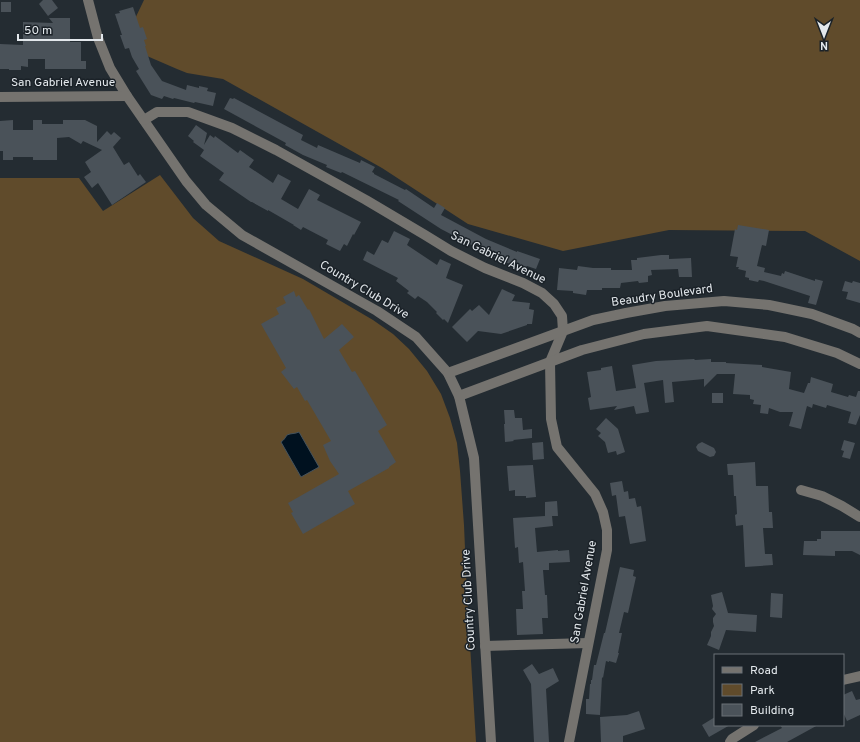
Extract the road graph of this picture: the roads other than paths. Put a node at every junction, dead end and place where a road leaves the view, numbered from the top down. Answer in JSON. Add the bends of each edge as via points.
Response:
{"nodes":[{"id":1,"x":88,"y":0,"type":"edge"},
{"id":2,"x":127,"y":96,"type":"junction"},
{"id":3,"x":0,"y":97,"type":"edge"},
{"id":4,"x":144,"y":120,"type":"junction"},
{"id":5,"x":563,"y":331,"type":"junction"},
{"id":6,"x":860,"y":333,"type":"edge"},
{"id":7,"x":550,"y":362,"type":"junction"},
{"id":8,"x":860,"y":364,"type":"edge"},
{"id":9,"x":448,"y":373,"type":"junction"},
{"id":10,"x":459,"y":396,"type":"junction"},
{"id":11,"x":801,"y":490,"type":"dead end"},
{"id":12,"x":860,"y":518,"type":"edge"},
{"id":13,"x":588,"y":643,"type":"junction"},
{"id":14,"x":485,"y":646,"type":"junction"},
{"id":15,"x":860,"y":676,"type":"edge"},
{"id":16,"x":844,"y":680,"type":"edge"},
{"id":17,"x":753,"y":726,"type":"edge"},
{"id":18,"x":490,"y":742,"type":"edge"},
{"id":19,"x":569,"y":742,"type":"edge"},
{"id":20,"x":730,"y":742,"type":"edge"}],
"edges":[{"from":1,"to":2,"type":"street","name":"Country Club Drive","via":[[98,38],[110,68]]},
{"from":2,"to":3,"type":"street","name":"San Gabriel Avenue"},
{"from":2,"to":4,"type":"street","name":"Country Club Drive"},
{"from":4,"to":5,"type":"street","name":"San Gabriel Avenue","via":[[157,112],[188,112],[232,128],[276,150],[425,234],[451,252],[542,293],[562,316]]},
{"from":4,"to":9,"type":"street","name":"Country Club Drive","via":[[186,181],[206,205],[242,235],[378,311],[416,337]]},
{"from":5,"to":6,"type":"street","name":"Beaudry Boulevard","via":[[593,320],[626,313],[665,306],[724,301],[769,305],[812,314]]},
{"from":5,"to":7,"type":"street","name":"San Gabriel Avenue"},
{"from":5,"to":9,"type":"street","name":"Beaudry Boulevard"},
{"from":7,"to":8,"type":"street","via":[[582,350],[644,334],[707,326],[785,337],[837,353]]},
{"from":7,"to":10,"type":"street"},
{"from":7,"to":13,"type":"street","name":"San Gabriel Avenue","via":[[551,419],[557,447],[595,494],[603,512],[606,530],[607,550]]},
{"from":9,"to":10,"type":"street","name":"Country Club Drive"},
{"from":10,"to":14,"type":"street","name":"Country Club Drive","via":[[474,458]]},
{"from":11,"to":12,"type":"street","via":[[822,496]]},
{"from":13,"to":14,"type":"street"},
{"from":13,"to":19,"type":"street","name":"San Gabriel Avenue"},
{"from":14,"to":18,"type":"street","name":"Country Club Drive"},
{"from":15,"to":16,"type":"street"},
{"from":17,"to":20,"type":"street"}]}
